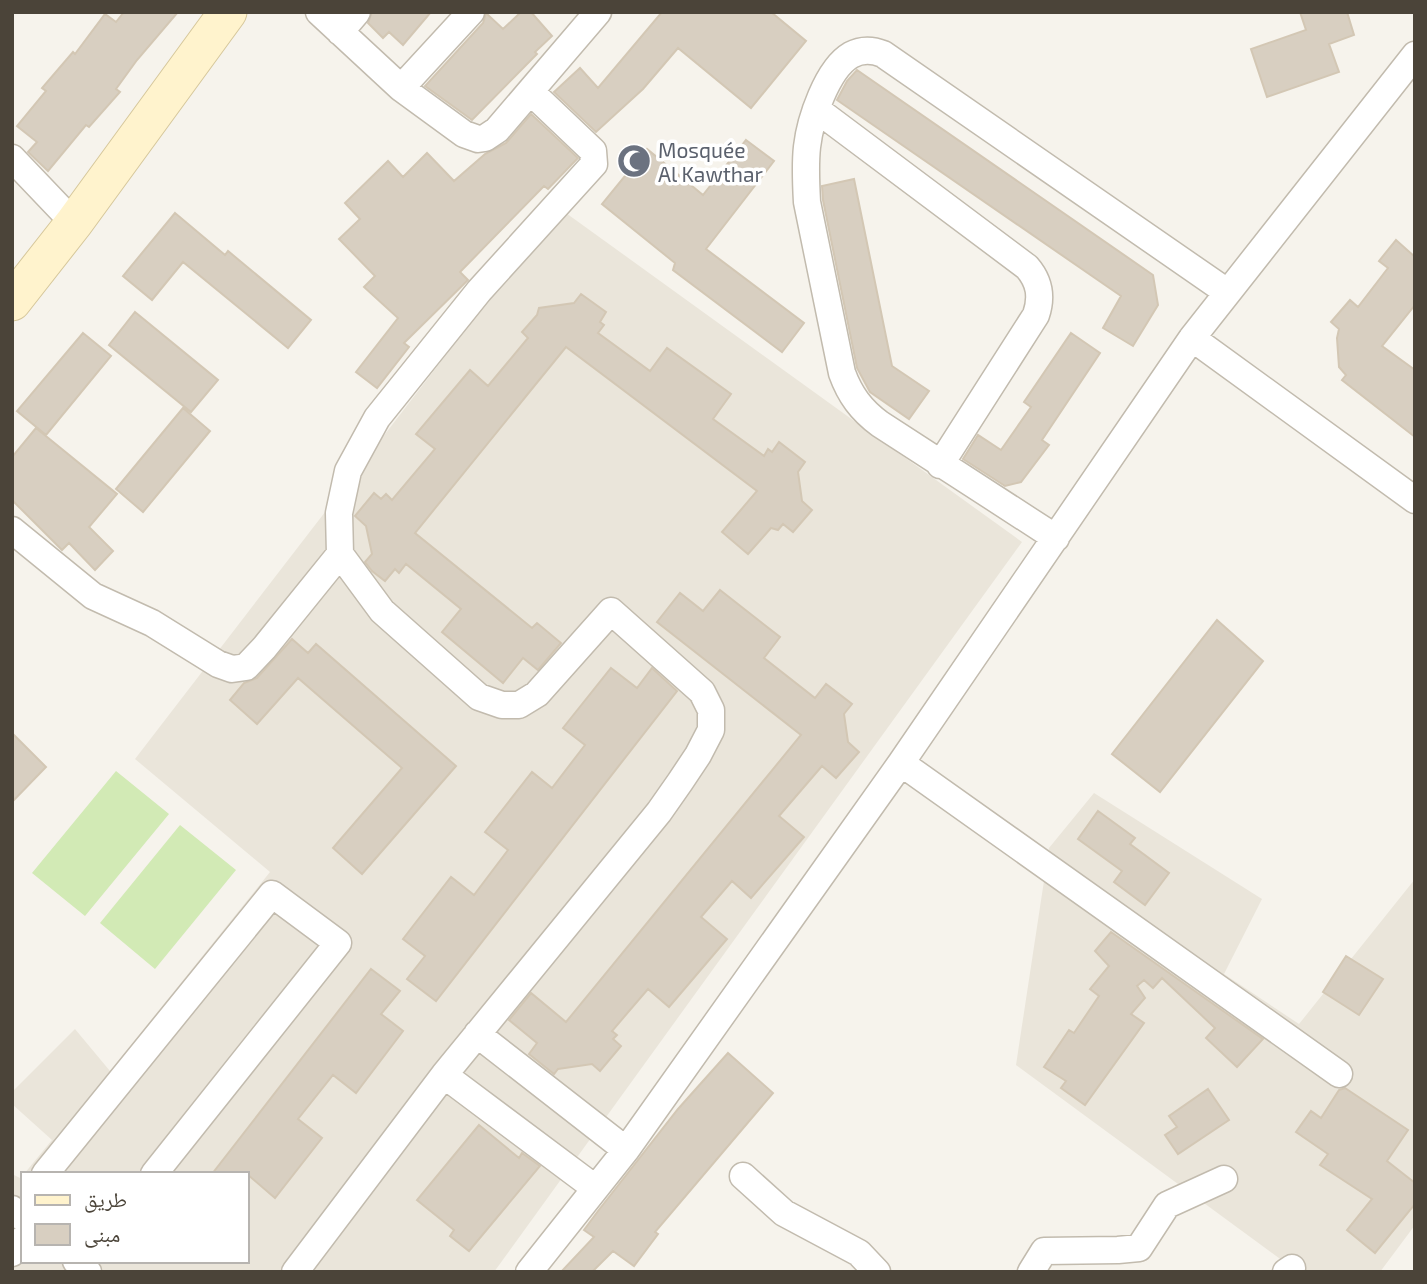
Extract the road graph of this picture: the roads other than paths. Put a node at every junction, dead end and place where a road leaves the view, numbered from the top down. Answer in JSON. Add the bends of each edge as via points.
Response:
{"nodes":[{"id":1,"x":228,"y":12,"type":"edge"},
{"id":2,"x":319,"y":12,"type":"edge"},
{"id":3,"x":357,"y":12,"type":"edge"},
{"id":4,"x":471,"y":12,"type":"edge"},
{"id":5,"x":598,"y":12,"type":"edge"},
{"id":6,"x":340,"y":32,"type":"junction"},
{"id":7,"x":1415,"y":55,"type":"edge"},
{"id":8,"x":401,"y":88,"type":"junction"},
{"id":9,"x":531,"y":92,"type":"junction"},
{"id":10,"x":816,"y":109,"type":"junction"},
{"id":11,"x":12,"y":158,"type":"edge"},
{"id":12,"x":74,"y":223,"type":"junction"},
{"id":13,"x":24,"y":273,"type":"edge"},
{"id":14,"x":1227,"y":292,"type":"junction"},
{"id":15,"x":12,"y":302,"type":"edge"},
{"id":16,"x":1192,"y":338,"type":"junction"},
{"id":17,"x":940,"y":465,"type":"junction"},
{"id":18,"x":1415,"y":500,"type":"edge"},
{"id":19,"x":12,"y":530,"type":"edge"},
{"id":20,"x":1056,"y":538,"type":"junction"},
{"id":21,"x":340,"y":554,"type":"junction"},
{"id":22,"x":901,"y":763,"type":"junction"},
{"id":23,"x":477,"y":1034,"type":"junction"},
{"id":24,"x":1339,"y":1074,"type":"dead end"},
{"id":25,"x":444,"y":1075,"type":"junction"},
{"id":26,"x":626,"y":1150,"type":"junction"},
{"id":27,"x":47,"y":1172,"type":"edge"},
{"id":28,"x":156,"y":1172,"type":"edge"},
{"id":29,"x":743,"y":1176,"type":"dead end"},
{"id":30,"x":1224,"y":1179,"type":"dead end"},
{"id":31,"x":595,"y":1188,"type":"junction"},
{"id":32,"x":295,"y":1272,"type":"edge"},
{"id":33,"x":529,"y":1272,"type":"edge"},
{"id":34,"x":877,"y":1272,"type":"edge"},
{"id":35,"x":1031,"y":1272,"type":"edge"}],
"edges":[{"from":1,"to":12,"type":"street"},
{"from":2,"to":6,"type":"street"},
{"from":3,"to":6,"type":"street"},
{"from":4,"to":8,"type":"street"},
{"from":5,"to":9,"type":"street"},
{"from":6,"to":8,"type":"street"},
{"from":7,"to":14,"type":"street"},
{"from":8,"to":9,"type":"street","via":[[464,134],[478,139],[492,135]]},
{"from":9,"to":21,"type":"street","via":[[593,151],[594,163],[478,291],[377,418],[348,471],[339,513]]},
{"from":10,"to":14,"type":"street","via":[[833,76],[852,55],[883,54]]},
{"from":10,"to":17,"type":"street","via":[[807,146],[807,202],[845,381],[867,415]]},
{"from":10,"to":17,"type":"street","via":[[1027,267],[1038,285],[1037,316]]},
{"from":11,"to":12,"type":"street"},
{"from":12,"to":13,"type":"street"},
{"from":13,"to":15,"type":"street"},
{"from":14,"to":16,"type":"street"},
{"from":16,"to":18,"type":"street"},
{"from":16,"to":20,"type":"street"},
{"from":17,"to":20,"type":"street"},
{"from":19,"to":21,"type":"street","via":[[93,596],[152,623],[232,669],[246,667],[264,648]]},
{"from":20,"to":22,"type":"street"},
{"from":21,"to":23,"type":"street","via":[[382,611],[479,697],[519,705],[537,694],[611,611],[702,692],[710,710],[711,730],[659,812]]},
{"from":22,"to":24,"type":"street"},
{"from":22,"to":26,"type":"street"},
{"from":23,"to":25,"type":"street"},
{"from":23,"to":26,"type":"street"},
{"from":25,"to":31,"type":"street"},
{"from":25,"to":32,"type":"street"},
{"from":26,"to":31,"type":"street"},
{"from":27,"to":28,"type":"street","via":[[272,894],[338,943]]},
{"from":29,"to":34,"type":"street","via":[[784,1213],[859,1253]]},
{"from":30,"to":35,"type":"street","via":[[1167,1205],[1139,1248],[1044,1251]]},
{"from":31,"to":33,"type":"street"}]}
